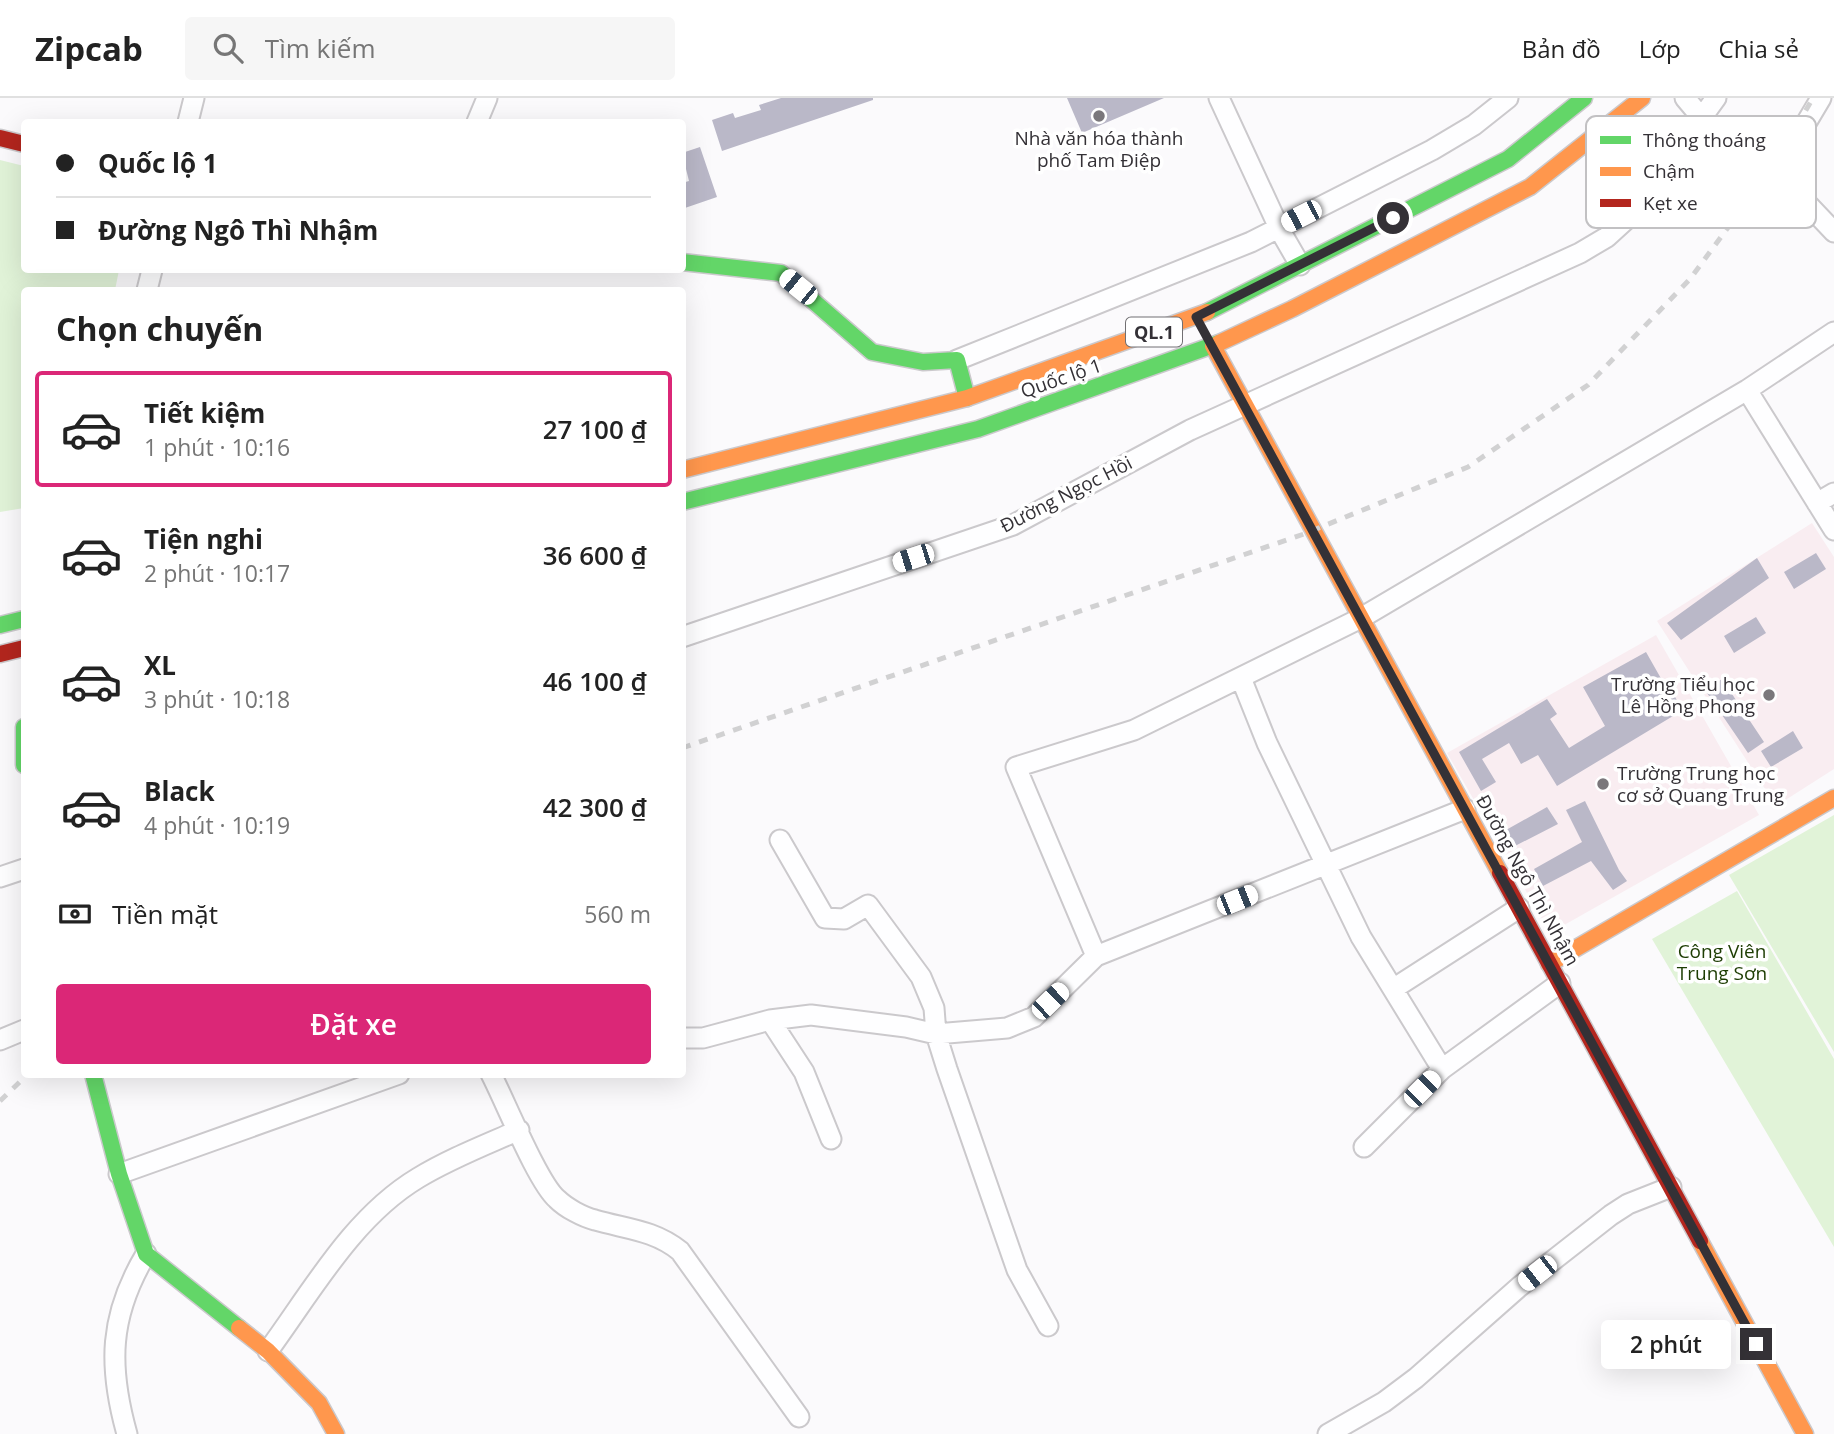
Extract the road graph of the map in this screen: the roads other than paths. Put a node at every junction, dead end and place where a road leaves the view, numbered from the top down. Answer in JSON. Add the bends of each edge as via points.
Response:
{"nodes":[{"id":1,"x":194,"y":98,"type":"edge"},
{"id":2,"x":487,"y":98,"type":"edge"},
{"id":3,"x":1219,"y":98,"type":"edge"},
{"id":4,"x":1508,"y":98,"type":"edge"},
{"id":5,"x":1584,"y":98,"type":"edge"},
{"id":6,"x":1642,"y":98,"type":"edge"},
{"id":7,"x":1685,"y":98,"type":"edge"},
{"id":8,"x":1716,"y":98,"type":"edge"},
{"id":9,"x":1822,"y":98,"type":"edge"},
{"id":10,"x":1619,"y":116,"type":"edge"},
{"id":11,"x":1701,"y":116,"type":"edge"},
{"id":12,"x":1703,"y":116,"type":"edge"},
{"id":13,"x":1811,"y":116,"type":"edge"},
{"id":14,"x":189,"y":119,"type":"edge"},
{"id":15,"x":478,"y":119,"type":"edge"},
{"id":16,"x":0,"y":138,"type":"edge"},
{"id":17,"x":1586,"y":142,"type":"edge"},
{"id":18,"x":21,"y":143,"type":"edge"},
{"id":19,"x":1816,"y":213,"type":"edge"},
{"id":20,"x":1279,"y":228,"type":"junction"},
{"id":21,"x":1617,"y":228,"type":"edge"},
{"id":22,"x":1834,"y":232,"type":"edge"},
{"id":23,"x":686,"y":262,"type":"edge"},
{"id":24,"x":1300,"y":265,"type":"junction"},
{"id":25,"x":1196,"y":317,"type":"junction"},
{"id":26,"x":1834,"y":331,"type":"edge"},
{"id":27,"x":1213,"y":346,"type":"junction"},
{"id":28,"x":957,"y":360,"type":"junction"},
{"id":29,"x":1747,"y":390,"type":"junction"},
{"id":30,"x":967,"y":398,"type":"junction"},
{"id":31,"x":1245,"y":406,"type":"junction"},
{"id":32,"x":686,"y":469,"type":"edge"},
{"id":33,"x":1834,"y":493,"type":"edge"},
{"id":34,"x":686,"y":501,"type":"edge"},
{"id":35,"x":1817,"y":503,"type":"junction"},
{"id":36,"x":1834,"y":530,"type":"edge"},
{"id":37,"x":1361,"y":618,"type":"junction"},
{"id":38,"x":21,"y":620,"type":"edge"},
{"id":39,"x":0,"y":625,"type":"edge"},
{"id":40,"x":686,"y":636,"type":"edge"},
{"id":41,"x":21,"y":649,"type":"edge"},
{"id":42,"x":0,"y":654,"type":"edge"},
{"id":43,"x":1241,"y":678,"type":"junction"},
{"id":44,"x":1834,"y":798,"type":"edge"},
{"id":45,"x":1465,"y":808,"type":"junction"},
{"id":46,"x":780,"y":840,"type":"dead end"},
{"id":47,"x":1326,"y":864,"type":"junction"},
{"id":48,"x":21,"y":870,"type":"edge"},
{"id":49,"x":0,"y":877,"type":"edge"},
{"id":50,"x":1519,"y":908,"type":"junction"},
{"id":51,"x":1096,"y":956,"type":"junction"},
{"id":52,"x":1549,"y":964,"type":"junction"},
{"id":53,"x":1560,"y":983,"type":"junction"},
{"id":54,"x":1393,"y":989,"type":"junction"},
{"id":55,"x":770,"y":1020,"type":"junction"},
{"id":56,"x":21,"y":1031,"type":"edge"},
{"id":57,"x":936,"y":1034,"type":"junction"},
{"id":58,"x":686,"y":1038,"type":"edge"},
{"id":59,"x":0,"y":1040,"type":"edge"},
{"id":60,"x":1441,"y":1069,"type":"junction"},
{"id":61,"x":94,"y":1078,"type":"edge"},
{"id":62,"x":388,"y":1078,"type":"edge"},
{"id":63,"x":493,"y":1078,"type":"edge"},
{"id":64,"x":519,"y":1130,"type":"junction"},
{"id":65,"x":831,"y":1139,"type":"dead end"},
{"id":66,"x":1364,"y":1147,"type":"dead end"},
{"id":67,"x":119,"y":1174,"type":"junction"},
{"id":68,"x":1671,"y":1187,"type":"junction"},
{"id":69,"x":146,"y":1254,"type":"junction"},
{"id":70,"x":1048,"y":1326,"type":"dead end"},
{"id":71,"x":268,"y":1351,"type":"junction"},
{"id":72,"x":799,"y":1417,"type":"dead end"},
{"id":73,"x":127,"y":1434,"type":"edge"},
{"id":74,"x":337,"y":1434,"type":"edge"},
{"id":75,"x":1328,"y":1434,"type":"edge"},
{"id":76,"x":1805,"y":1434,"type":"edge"}],
"edges":[{"from":1,"to":14,"type":"street"},
{"from":2,"to":15,"type":"street"},
{"from":3,"to":20,"type":"street"},
{"from":4,"to":20,"type":"street","via":[[1432,150]]},
{"from":5,"to":24,"type":"main road","name":"Quốc lộ 1","number":"QL.1","via":[[1508,159]]},
{"from":6,"to":10,"type":"main road","name":"Quốc lộ 1","number":"QL.1"},
{"from":7,"to":11,"type":"street"},
{"from":8,"to":12,"type":"street","name":"Đường Ngọc Hồi"},
{"from":9,"to":13,"type":"street"},
{"from":16,"to":18,"type":"main road"},
{"from":17,"to":27,"type":"main road","name":"Quốc lộ 1","number":"QL.1","via":[[1530,187]]},
{"from":19,"to":22,"type":"street"},
{"from":20,"to":24,"type":"street"},
{"from":20,"to":28,"type":"street"},
{"from":21,"to":31,"type":"street","name":"Đường Ngọc Hồi","via":[[1580,253]]},
{"from":23,"to":28,"type":"main road","via":[[781,273],[872,352],[923,362]]},
{"from":24,"to":25,"type":"main road","name":"Quốc lộ 1","number":"QL.1"},
{"from":25,"to":27,"type":"main road","name":"Đường Ngô Thì Nhậm"},
{"from":25,"to":30,"type":"main road","name":"Quốc lộ 1","number":"QL.1"},
{"from":26,"to":29,"type":"street"},
{"from":27,"to":31,"type":"main road","name":"Đường Ngô Thì Nhậm"},
{"from":27,"to":34,"type":"main road","name":"Quốc lộ 1","number":"QL.1","via":[[978,429]]},
{"from":28,"to":30,"type":"main road"},
{"from":29,"to":35,"type":"street"},
{"from":29,"to":37,"type":"street"},
{"from":30,"to":32,"type":"main road","name":"Quốc lộ 1","number":"QL.1"},
{"from":31,"to":37,"type":"main road","name":"Đường Ngô Thì Nhậm"},
{"from":31,"to":40,"type":"street","name":"Đường Ngọc Hồi","via":[[1190,430],[1013,525]]},
{"from":33,"to":35,"type":"street"},
{"from":35,"to":36,"type":"street"},
{"from":37,"to":43,"type":"street"},
{"from":37,"to":45,"type":"main road","name":"Đường Ngô Thì Nhậm"},
{"from":38,"to":39,"type":"main road"},
{"from":41,"to":42,"type":"main road"},
{"from":43,"to":47,"type":"street"},
{"from":43,"to":51,"type":"street","via":[[1133,730],[1016,767]]},
{"from":44,"to":52,"type":"main road"},
{"from":45,"to":47,"type":"street"},
{"from":45,"to":50,"type":"main road","name":"Đường Ngô Thì Nhậm"},
{"from":46,"to":57,"type":"street","via":[[825,918],[844,919],[868,905],[921,977],[934,1008]]},
{"from":47,"to":51,"type":"street"},
{"from":47,"to":54,"type":"street"},
{"from":48,"to":49,"type":"street"},
{"from":50,"to":52,"type":"main road","name":"Đường Ngô Thì Nhậm"},
{"from":50,"to":54,"type":"street"},
{"from":51,"to":57,"type":"street","via":[[1034,1017],[1007,1028]]},
{"from":52,"to":53,"type":"main road","name":"Đường Ngô Thì Nhậm"},
{"from":53,"to":60,"type":"street"},
{"from":53,"to":68,"type":"main road","name":"Đường Ngô Thì Nhậm"},
{"from":54,"to":60,"type":"street"},
{"from":55,"to":57,"type":"street","via":[[811,1015]]},
{"from":55,"to":58,"type":"street","via":[[704,1038]]},
{"from":55,"to":65,"type":"street","via":[[803,1072]]},
{"from":56,"to":59,"type":"street"},
{"from":57,"to":70,"type":"street","via":[[1017,1269]]},
{"from":60,"to":66,"type":"street"},
{"from":61,"to":67,"type":"main road"},
{"from":62,"to":67,"type":"street"},
{"from":63,"to":64,"type":"street"},
{"from":64,"to":71,"type":"street","via":[[416,1179],[382,1206],[355,1233]]},
{"from":64,"to":72,"type":"street","via":[[556,1199],[592,1219],[645,1231],[680,1251]]},
{"from":67,"to":69,"type":"main road"},
{"from":68,"to":75,"type":"street","via":[[1611,1215],[1519,1287],[1416,1378]]},
{"from":68,"to":76,"type":"main road","name":"Đường Ngô Thì Nhậm"},
{"from":69,"to":71,"type":"main road"},
{"from":69,"to":73,"type":"street","via":[[131,1280],[115,1330],[117,1400]]},
{"from":71,"to":74,"type":"main road","via":[[319,1403]]}]}
